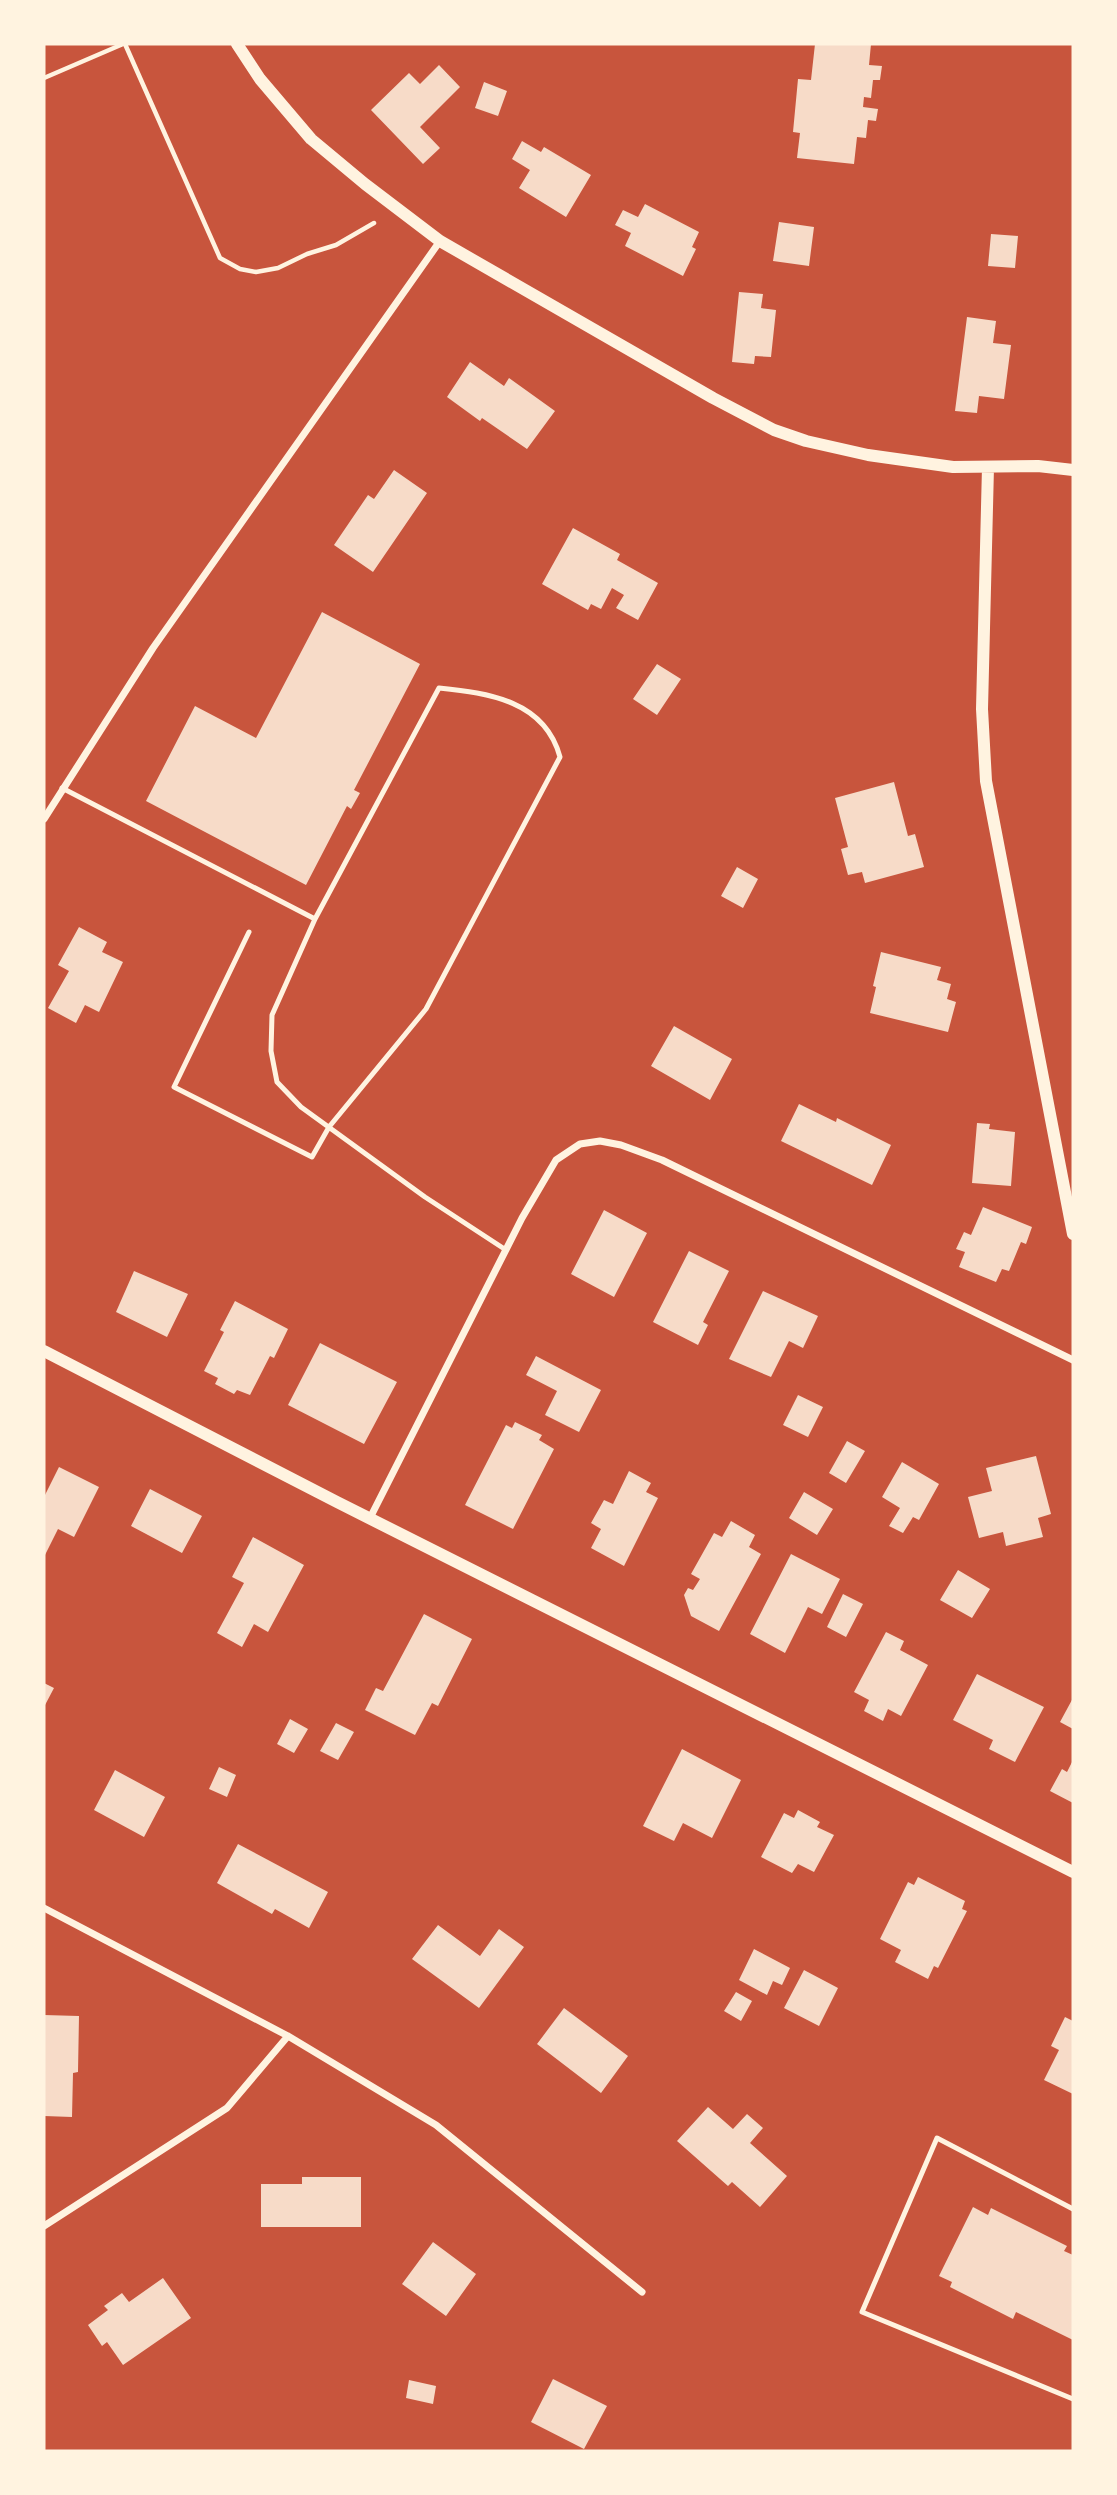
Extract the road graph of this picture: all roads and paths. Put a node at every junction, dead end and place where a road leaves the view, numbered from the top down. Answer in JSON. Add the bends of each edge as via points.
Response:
{"nodes":[{"id":1,"x":124,"y":44,"type":"edge"},
{"id":2,"x":237,"y":44,"type":"edge"},
{"id":3,"x":44,"y":78,"type":"edge"},
{"id":4,"x":374,"y":222,"type":"dead end"},
{"id":5,"x":440,"y":241,"type":"junction"},
{"id":6,"x":988,"y":467,"type":"junction"},
{"id":7,"x":1073,"y":470,"type":"edge"},
{"id":8,"x":62,"y":789,"type":"junction"},
{"id":9,"x":44,"y":819,"type":"edge"},
{"id":10,"x":315,"y":919,"type":"junction"},
{"id":11,"x":249,"y":932,"type":"dead end"},
{"id":12,"x":330,"y":1128,"type":"junction"},
{"id":13,"x":1073,"y":1234,"type":"edge"},
{"id":14,"x":506,"y":1250,"type":"junction"},
{"id":15,"x":44,"y":1351,"type":"edge"},
{"id":16,"x":1073,"y":1360,"type":"edge"},
{"id":17,"x":370,"y":1518,"type":"junction"},
{"id":18,"x":1073,"y":1872,"type":"edge"},
{"id":19,"x":44,"y":1908,"type":"edge"},
{"id":20,"x":288,"y":2036,"type":"junction"},
{"id":21,"x":1073,"y":2209,"type":"edge"},
{"id":22,"x":44,"y":2226,"type":"edge"},
{"id":23,"x":642,"y":2292,"type":"dead end"},
{"id":24,"x":1073,"y":2399,"type":"edge"}],
"edges":[{"from":1,"to":3,"type":"path"},
{"from":1,"to":4,"type":"path","via":[[220,258],[256,272],[278,268],[335,245]]},
{"from":2,"to":5,"type":"street","via":[[311,139]]},
{"from":5,"to":6,"type":"street","via":[[774,430],[868,455]]},
{"from":5,"to":8,"type":"street","via":[[153,648]]},
{"from":6,"to":7,"type":"street"},
{"from":6,"to":13,"type":"street","via":[[982,709],[986,781]]},
{"from":8,"to":9,"type":"street"},
{"from":8,"to":10,"type":"lane"},
{"from":10,"to":12,"type":"lane","via":[[272,1015],[271,1051],[277,1082]]},
{"from":10,"to":12,"type":"lane","via":[[439,688],[503,698],[523,707],[555,739],[560,757],[426,1009]]},
{"from":11,"to":12,"type":"lane","via":[[174,1087],[312,1157]]},
{"from":12,"to":14,"type":"lane"},
{"from":14,"to":16,"type":"street","via":[[556,1160],[580,1144],[621,1144]]},
{"from":14,"to":17,"type":"street"},
{"from":15,"to":17,"type":"street"},
{"from":17,"to":18,"type":"street"},
{"from":19,"to":20,"type":"street"},
{"from":20,"to":22,"type":"street","via":[[227,2108]]},
{"from":20,"to":23,"type":"street","via":[[436,2125]]},
{"from":21,"to":24,"type":"lane","via":[[937,2138],[862,2312]]}]}
